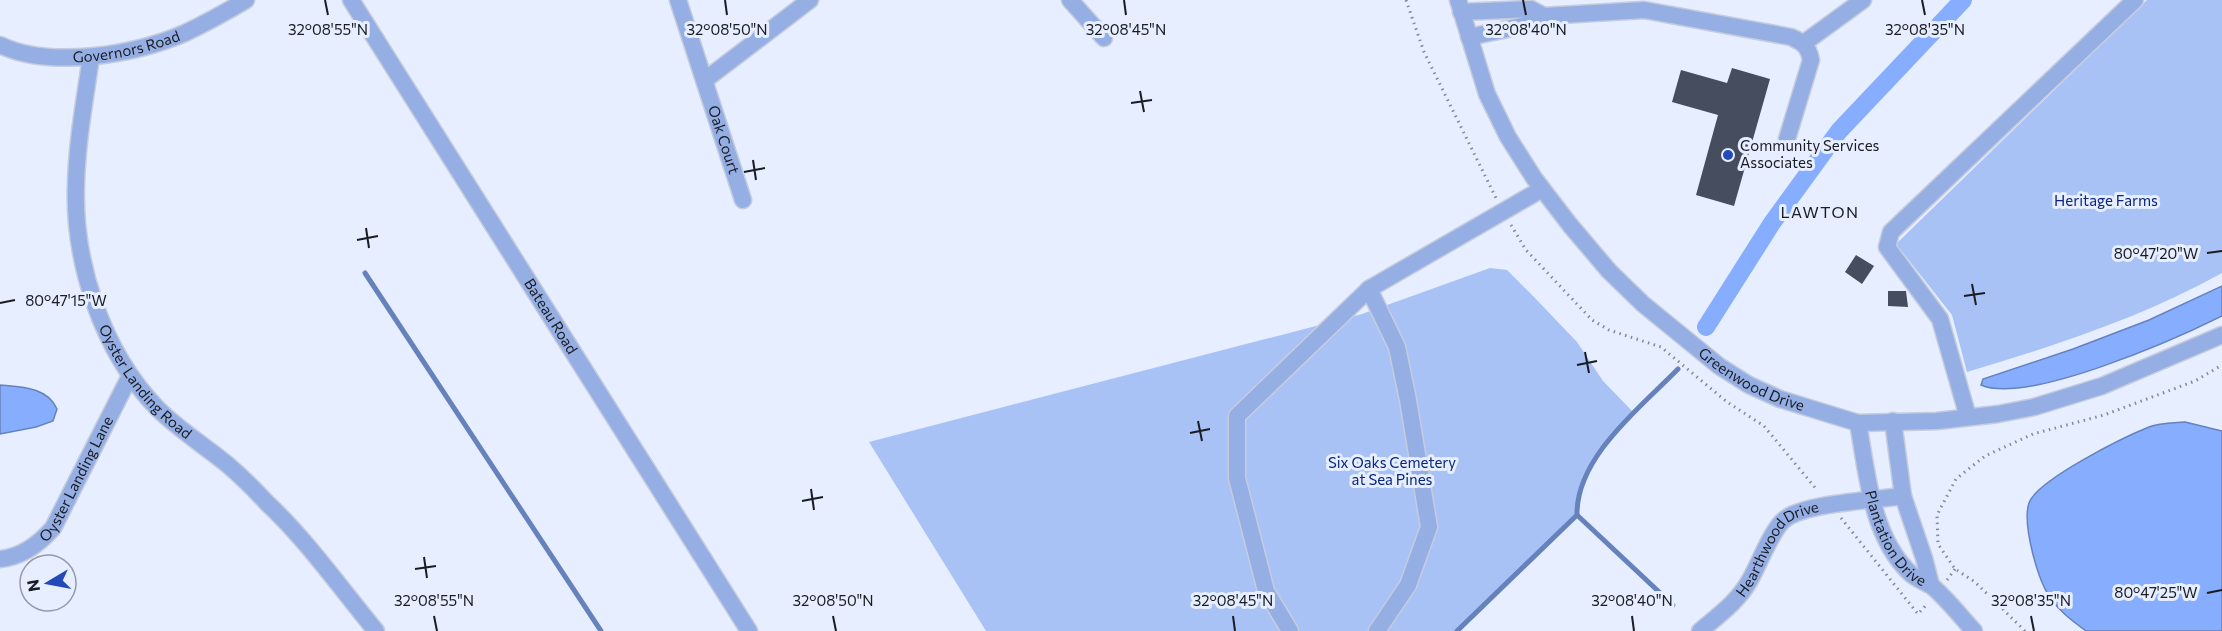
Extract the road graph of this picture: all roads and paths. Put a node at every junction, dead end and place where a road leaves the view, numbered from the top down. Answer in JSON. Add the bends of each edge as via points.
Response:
{"nodes":[{"id":1,"x":246,"y":0,"type":"edge"},
{"id":2,"x":351,"y":0,"type":"edge"},
{"id":3,"x":678,"y":0,"type":"edge"},
{"id":4,"x":810,"y":0,"type":"edge"},
{"id":5,"x":1070,"y":0,"type":"edge"},
{"id":6,"x":1863,"y":0,"type":"edge"},
{"id":7,"x":2135,"y":0,"type":"edge"},
{"id":8,"x":1459,"y":6,"type":"edge"},
{"id":9,"x":1544,"y":16,"type":"junction"},
{"id":10,"x":1469,"y":37,"type":"junction"},
{"id":11,"x":1104,"y":39,"type":"dead end"},
{"id":12,"x":1804,"y":43,"type":"junction"},
{"id":13,"x":0,"y":45,"type":"edge"},
{"id":14,"x":91,"y":57,"type":"junction"},
{"id":15,"x":705,"y":80,"type":"junction"},
{"id":16,"x":1787,"y":139,"type":"dead end"},
{"id":17,"x":1542,"y":189,"type":"junction"},
{"id":18,"x":743,"y":200,"type":"dead end"},
{"id":19,"x":1369,"y":289,"type":"junction"},
{"id":20,"x":2222,"y":335,"type":"edge"},
{"id":21,"x":2222,"y":365,"type":"edge"},
{"id":22,"x":130,"y":376,"type":"junction"},
{"id":23,"x":1968,"y":417,"type":"junction"},
{"id":24,"x":1893,"y":421,"type":"junction"},
{"id":25,"x":1858,"y":423,"type":"junction"},
{"id":26,"x":1903,"y":496,"type":"junction"},
{"id":27,"x":1873,"y":500,"type":"junction"},
{"id":28,"x":0,"y":559,"type":"edge"},
{"id":29,"x":1931,"y":585,"type":"junction"},
{"id":30,"x":376,"y":631,"type":"edge"},
{"id":31,"x":749,"y":631,"type":"edge"},
{"id":32,"x":1290,"y":631,"type":"edge"},
{"id":33,"x":1377,"y":631,"type":"edge"},
{"id":34,"x":1700,"y":631,"type":"edge"},
{"id":35,"x":1974,"y":631,"type":"edge"},
{"id":36,"x":2025,"y":631,"type":"edge"}],
"edges":[{"from":1,"to":14,"type":"street","name":"Governors Road","via":[[182,34]]},
{"from":2,"to":31,"type":"street","name":"Bateau Road"},
{"from":3,"to":15,"type":"street","name":"Oak Court"},
{"from":4,"to":15,"type":"street"},
{"from":5,"to":11,"type":"street"},
{"from":6,"to":12,"type":"street"},
{"from":7,"to":23,"type":"street","via":[[1891,232],[1887,247],[1940,319]]},
{"from":8,"to":9,"type":"street","via":[[1531,9]]},
{"from":8,"to":10,"type":"street","name":"Greenwood Drive"},
{"from":9,"to":10,"type":"street","via":[[1526,25]]},
{"from":9,"to":12,"type":"street","via":[[1644,9],[1791,37]]},
{"from":10,"to":17,"type":"street","name":"Greenwood Drive","via":[[1487,94],[1508,137]]},
{"from":12,"to":16,"type":"street","via":[[1811,60]]},
{"from":13,"to":14,"type":"street","name":"Governors Road","via":[[37,56]]},
{"from":14,"to":22,"type":"street","name":"Oyster Landing Road","via":[[75,184],[78,230],[90,293],[102,326]]},
{"from":15,"to":18,"type":"street","name":"Oak Court"},
{"from":17,"to":19,"type":"street"},
{"from":17,"to":25,"type":"street","name":"Greenwood Drive","via":[[1609,272],[1719,366],[1780,399]]},
{"from":19,"to":32,"type":"street","via":[[1238,416],[1237,478],[1266,591]]},
{"from":19,"to":33,"type":"street","via":[[1397,347],[1429,527],[1408,585]]},
{"from":20,"to":23,"type":"street","name":"Greenwood Drive","via":[[2070,397]]},
{"from":21,"to":36,"type":"path","via":[[2195,381],[2104,415],[2033,434],[1985,456],[1956,479],[1937,515],[1938,544],[1955,569],[1975,582]]},
{"from":22,"to":28,"type":"street","name":"Oyster Landing Lane","via":[[53,528],[27,550]]},
{"from":22,"to":30,"type":"street","name":"Oyster Landing Road","via":[[158,409],[228,465],[270,505]]},
{"from":23,"to":24,"type":"street","name":"Greenwood Drive"},
{"from":24,"to":25,"type":"street","name":"Greenwood Drive"},
{"from":24,"to":26,"type":"street"},
{"from":25,"to":27,"type":"street","name":"Plantation Drive"},
{"from":26,"to":27,"type":"street","name":"Hearthwood Drive"},
{"from":26,"to":29,"type":"street"},
{"from":27,"to":29,"type":"street","name":"Plantation Drive","via":[[1893,552],[1910,574]]},
{"from":27,"to":34,"type":"street","name":"Hearthwood Drive","via":[[1830,505],[1785,519],[1737,600]]},
{"from":29,"to":35,"type":"street","name":"Plantation Drive"}]}
